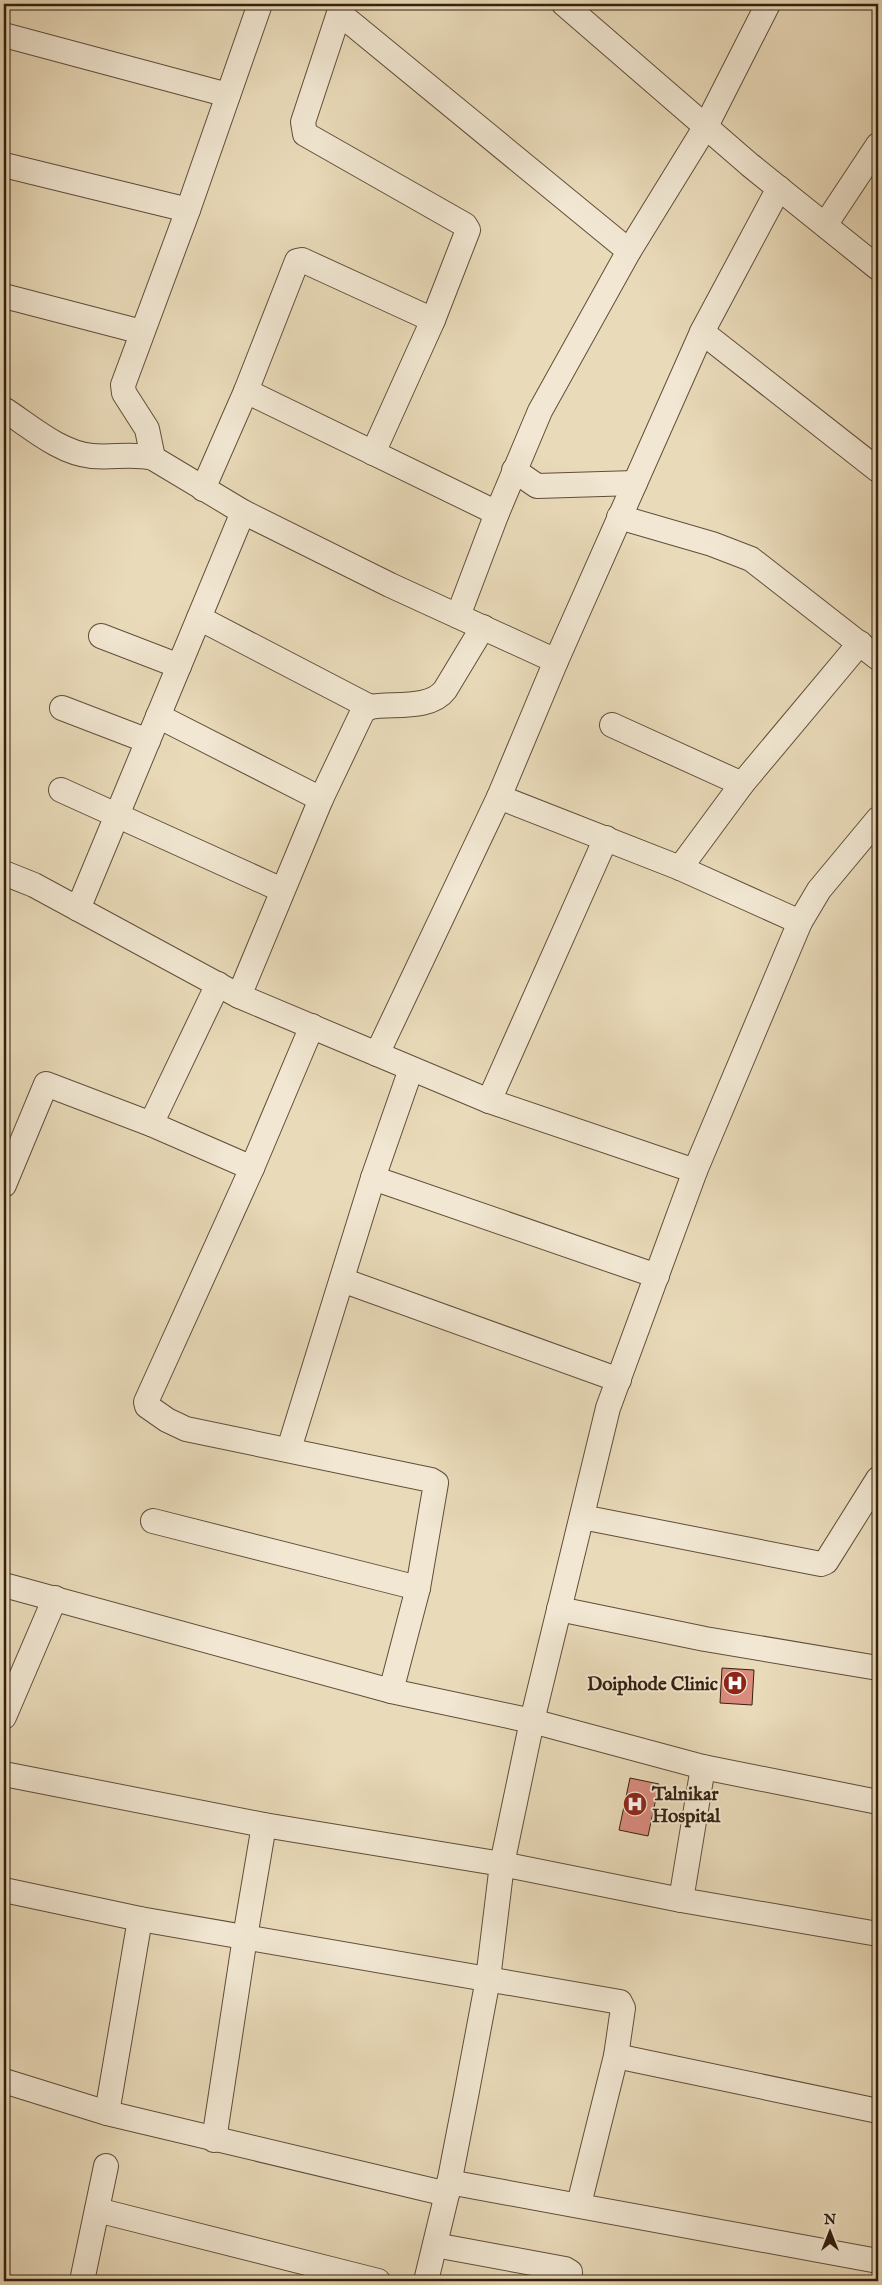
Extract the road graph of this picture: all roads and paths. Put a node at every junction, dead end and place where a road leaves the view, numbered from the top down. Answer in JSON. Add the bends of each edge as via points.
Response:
{"nodes":[{"id":1,"x":260,"y":4,"type":"edge"},
{"id":2,"x":564,"y":4,"type":"edge"},
{"id":3,"x":768,"y":4,"type":"edge"},
{"id":4,"x":341,"y":8,"type":"edge"},
{"id":5,"x":4,"y":35,"type":"edge"},
{"id":6,"x":228,"y":95,"type":"junction"},
{"id":7,"x":706,"y":126,"type":"junction"},
{"id":8,"x":878,"y":145,"type":"edge"},
{"id":9,"x":4,"y":165,"type":"edge"},
{"id":10,"x":779,"y":188,"type":"junction"},
{"id":11,"x":188,"y":210,"type":"junction"},
{"id":12,"x":825,"y":225,"type":"junction"},
{"id":13,"x":629,"y":251,"type":"junction"},
{"id":14,"x":878,"y":268,"type":"edge"},
{"id":15,"x":4,"y":296,"type":"edge"},
{"id":16,"x":433,"y":320,"type":"junction"},
{"id":17,"x":142,"y":332,"type":"junction"},
{"id":18,"x":702,"y":332,"type":"junction"},
{"id":19,"x":246,"y":391,"type":"junction"},
{"id":20,"x":5,"y":410,"type":"dead end"},
{"id":21,"x":373,"y":453,"type":"junction"},
{"id":22,"x":153,"y":458,"type":"junction"},
{"id":23,"x":514,"y":470,"type":"junction"},
{"id":24,"x":878,"y":470,"type":"edge"},
{"id":25,"x":635,"y":483,"type":"junction"},
{"id":26,"x":203,"y":489,"type":"junction"},
{"id":27,"x":244,"y":512,"type":"junction"},
{"id":28,"x":497,"y":513,"type":"junction"},
{"id":29,"x":619,"y":517,"type":"junction"},
{"id":30,"x":458,"y":616,"type":"junction"},
{"id":31,"x":199,"y":618,"type":"junction"},
{"id":32,"x":483,"y":627,"type":"junction"},
{"id":33,"x":102,"y":636,"type":"dead end"},
{"id":34,"x":860,"y":643,"type":"junction"},
{"id":35,"x":878,"y":658,"type":"edge"},
{"id":36,"x":556,"y":661,"type":"junction"},
{"id":37,"x":180,"y":666,"type":"junction"},
{"id":38,"x":370,"y":707,"type":"junction"},
{"id":39,"x":62,"y":708,"type":"dead end"},
{"id":40,"x":158,"y":716,"type":"junction"},
{"id":41,"x":612,"y":725,"type":"dead end"},
{"id":42,"x":148,"y":741,"type":"junction"},
{"id":43,"x":742,"y":784,"type":"junction"},
{"id":44,"x":61,"y":790,"type":"dead end"},
{"id":45,"x":499,"y":797,"type":"junction"},
{"id":46,"x":322,"y":799,"type":"junction"},
{"id":47,"x":116,"y":816,"type":"junction"},
{"id":48,"x":878,"y":819,"type":"edge"},
{"id":49,"x":606,"y":838,"type":"junction"},
{"id":50,"x":680,"y":868,"type":"junction"},
{"id":51,"x":4,"y":873,"type":"edge"},
{"id":52,"x":282,"y":890,"type":"junction"},
{"id":53,"x":78,"y":909,"type":"junction"},
{"id":54,"x":800,"y":922,"type":"junction"},
{"id":55,"x":218,"y":984,"type":"junction"},
{"id":56,"x":239,"y":996,"type":"junction"},
{"id":57,"x":312,"y":1026,"type":"junction"},
{"id":58,"x":377,"y":1054,"type":"junction"},
{"id":59,"x":411,"y":1069,"type":"junction"},
{"id":60,"x":489,"y":1101,"type":"junction"},
{"id":61,"x":151,"y":1124,"type":"junction"},
{"id":62,"x":252,"y":1168,"type":"junction"},
{"id":63,"x":695,"y":1170,"type":"junction"},
{"id":64,"x":373,"y":1178,"type":"junction"},
{"id":65,"x":4,"y":1185,"type":"edge"},
{"id":66,"x":657,"y":1276,"type":"junction"},
{"id":67,"x":342,"y":1280,"type":"junction"},
{"id":68,"x":618,"y":1380,"type":"junction"},
{"id":69,"x":289,"y":1449,"type":"junction"},
{"id":70,"x":878,"y":1479,"type":"edge"},
{"id":71,"x":582,"y":1517,"type":"junction"},
{"id":72,"x":153,"y":1521,"type":"dead end"},
{"id":73,"x":4,"y":1585,"type":"edge"},
{"id":74,"x":418,"y":1588,"type":"junction"},
{"id":75,"x":55,"y":1598,"type":"junction"},
{"id":76,"x":560,"y":1609,"type":"junction"},
{"id":77,"x":878,"y":1668,"type":"edge"},
{"id":78,"x":391,"y":1692,"type":"junction"},
{"id":79,"x":4,"y":1717,"type":"edge"},
{"id":80,"x":532,"y":1721,"type":"junction"},
{"id":81,"x":703,"y":1766,"type":"junction"},
{"id":82,"x":4,"y":1774,"type":"edge"},
{"id":83,"x":878,"y":1802,"type":"edge"},
{"id":84,"x":264,"y":1825,"type":"junction"},
{"id":85,"x":502,"y":1864,"type":"junction"},
{"id":86,"x":4,"y":1890,"type":"edge"},
{"id":87,"x":681,"y":1900,"type":"junction"},
{"id":88,"x":140,"y":1919,"type":"junction"},
{"id":89,"x":878,"y":1934,"type":"edge"},
{"id":90,"x":245,"y":1937,"type":"junction"},
{"id":91,"x":488,"y":1980,"type":"junction"},
{"id":92,"x":616,"y":2056,"type":"junction"},
{"id":93,"x":4,"y":2081,"type":"edge"},
{"id":94,"x":878,"y":2111,"type":"edge"},
{"id":95,"x":107,"y":2113,"type":"junction"},
{"id":96,"x":214,"y":2140,"type":"junction"},
{"id":97,"x":106,"y":2166,"type":"dead end"},
{"id":98,"x":448,"y":2188,"type":"junction"},
{"id":99,"x":579,"y":2204,"type":"junction"},
{"id":100,"x":97,"y":2210,"type":"junction"},
{"id":101,"x":435,"y":2246,"type":"junction"},
{"id":102,"x":878,"y":2260,"type":"edge"},
{"id":103,"x":82,"y":2281,"type":"edge"},
{"id":104,"x":378,"y":2281,"type":"edge"},
{"id":105,"x":426,"y":2281,"type":"edge"},
{"id":106,"x":570,"y":2281,"type":"edge"}],
"edges":[{"from":1,"to":6,"type":"street"},
{"from":2,"to":7,"type":"street"},
{"from":3,"to":7,"type":"street"},
{"from":4,"to":13,"type":"street"},
{"from":4,"to":16,"type":"street","via":[[303,122],[304,131],[467,226],[468,232]]},
{"from":5,"to":6,"type":"street"},
{"from":6,"to":11,"type":"street"},
{"from":7,"to":10,"type":"street"},
{"from":7,"to":13,"type":"street"},
{"from":8,"to":12,"type":"street"},
{"from":9,"to":11,"type":"street"},
{"from":10,"to":12,"type":"street"},
{"from":10,"to":18,"type":"street"},
{"from":11,"to":17,"type":"street"},
{"from":12,"to":14,"type":"street"},
{"from":13,"to":23,"type":"street","via":[[540,411]]},
{"from":15,"to":17,"type":"street"},
{"from":16,"to":19,"type":"street","via":[[298,260]]},
{"from":16,"to":21,"type":"street"},
{"from":17,"to":22,"type":"street","via":[[122,388],[147,429]]},
{"from":18,"to":24,"type":"street"},
{"from":18,"to":25,"type":"street"},
{"from":19,"to":21,"type":"street"},
{"from":19,"to":26,"type":"street"},
{"from":20,"to":22,"type":"street","via":[[72,452],[93,457]]},
{"from":21,"to":28,"type":"street"},
{"from":22,"to":26,"type":"street"},
{"from":23,"to":25,"type":"street","via":[[537,486]]},
{"from":23,"to":28,"type":"street"},
{"from":25,"to":29,"type":"street"},
{"from":26,"to":27,"type":"street"},
{"from":27,"to":30,"type":"street"},
{"from":27,"to":31,"type":"street"},
{"from":28,"to":30,"type":"street"},
{"from":29,"to":34,"type":"street","via":[[746,556]]},
{"from":29,"to":36,"type":"street"},
{"from":30,"to":32,"type":"street"},
{"from":31,"to":37,"type":"street"},
{"from":31,"to":38,"type":"street"},
{"from":32,"to":36,"type":"street"},
{"from":32,"to":38,"type":"street","via":[[438,698]]},
{"from":33,"to":37,"type":"street"},
{"from":34,"to":35,"type":"street"},
{"from":34,"to":43,"type":"street"},
{"from":36,"to":45,"type":"street"},
{"from":37,"to":40,"type":"street"},
{"from":38,"to":46,"type":"street","via":[[361,714]]},
{"from":39,"to":42,"type":"street"},
{"from":40,"to":42,"type":"street"},
{"from":40,"to":46,"type":"street"},
{"from":41,"to":43,"type":"street"},
{"from":42,"to":47,"type":"street"},
{"from":43,"to":50,"type":"street"},
{"from":44,"to":47,"type":"street"},
{"from":45,"to":49,"type":"street"},
{"from":45,"to":58,"type":"street"},
{"from":46,"to":52,"type":"street"},
{"from":47,"to":52,"type":"street"},
{"from":47,"to":53,"type":"street"},
{"from":48,"to":54,"type":"street","via":[[819,890]]},
{"from":49,"to":50,"type":"street"},
{"from":49,"to":60,"type":"street"},
{"from":50,"to":54,"type":"street"},
{"from":51,"to":53,"type":"street"},
{"from":52,"to":56,"type":"street"},
{"from":53,"to":55,"type":"street"},
{"from":54,"to":63,"type":"street"},
{"from":55,"to":56,"type":"street"},
{"from":55,"to":61,"type":"street"},
{"from":56,"to":57,"type":"street"},
{"from":57,"to":58,"type":"street"},
{"from":57,"to":62,"type":"street"},
{"from":58,"to":59,"type":"street"},
{"from":59,"to":60,"type":"street"},
{"from":59,"to":64,"type":"street"},
{"from":60,"to":63,"type":"street"},
{"from":61,"to":62,"type":"street"},
{"from":61,"to":65,"type":"street","via":[[46,1084]]},
{"from":62,"to":69,"type":"street","via":[[146,1402],[167,1420],[186,1428]]},
{"from":63,"to":66,"type":"street"},
{"from":64,"to":66,"type":"street"},
{"from":64,"to":67,"type":"street"},
{"from":66,"to":68,"type":"street"},
{"from":67,"to":68,"type":"street"},
{"from":67,"to":69,"type":"street"},
{"from":68,"to":71,"type":"street","via":[[608,1408]]},
{"from":69,"to":74,"type":"street","via":[[436,1483]]},
{"from":70,"to":71,"type":"street","via":[[826,1562],[821,1564]]},
{"from":71,"to":76,"type":"street"},
{"from":72,"to":74,"type":"street"},
{"from":73,"to":75,"type":"street"},
{"from":74,"to":78,"type":"street"},
{"from":75,"to":78,"type":"street"},
{"from":75,"to":79,"type":"street"},
{"from":76,"to":77,"type":"street","via":[[705,1639]]},
{"from":76,"to":80,"type":"street"},
{"from":78,"to":80,"type":"street"},
{"from":80,"to":81,"type":"street"},
{"from":80,"to":85,"type":"street"},
{"from":81,"to":83,"type":"street"},
{"from":81,"to":87,"type":"street"},
{"from":82,"to":84,"type":"street"},
{"from":84,"to":85,"type":"street"},
{"from":84,"to":90,"type":"street"},
{"from":85,"to":87,"type":"street"},
{"from":85,"to":91,"type":"street"},
{"from":86,"to":88,"type":"street"},
{"from":87,"to":89,"type":"street"},
{"from":88,"to":90,"type":"street"},
{"from":88,"to":95,"type":"street"},
{"from":90,"to":91,"type":"street"},
{"from":90,"to":96,"type":"street"},
{"from":91,"to":92,"type":"street","via":[[620,2002],[623,2008]]},
{"from":91,"to":98,"type":"street"},
{"from":92,"to":94,"type":"street"},
{"from":92,"to":99,"type":"street"},
{"from":93,"to":95,"type":"street"},
{"from":95,"to":96,"type":"street"},
{"from":96,"to":98,"type":"street"},
{"from":97,"to":100,"type":"street"},
{"from":98,"to":99,"type":"street"},
{"from":98,"to":101,"type":"street"},
{"from":99,"to":102,"type":"street"},
{"from":100,"to":103,"type":"street"},
{"from":100,"to":104,"type":"street"},
{"from":101,"to":105,"type":"street"},
{"from":101,"to":106,"type":"street","via":[[565,2269],[570,2272]]}]}
